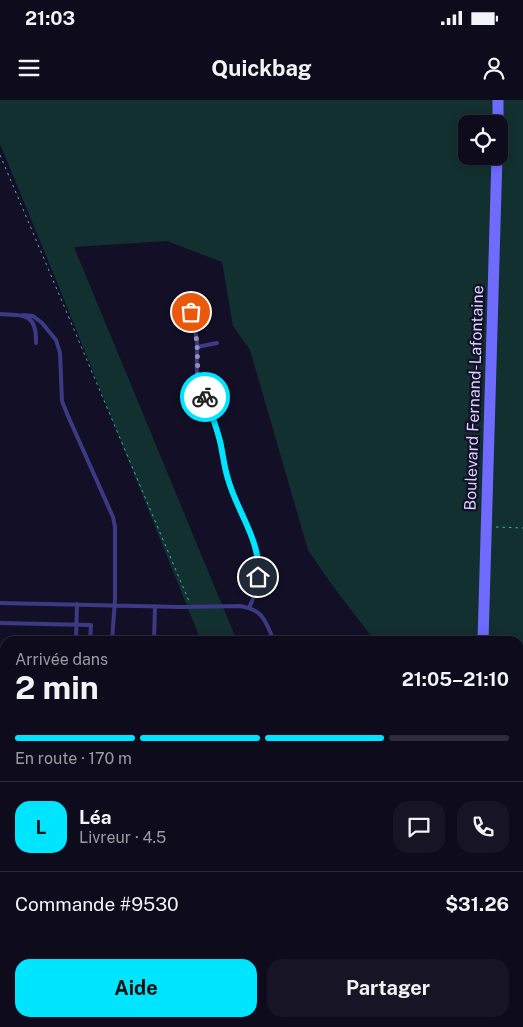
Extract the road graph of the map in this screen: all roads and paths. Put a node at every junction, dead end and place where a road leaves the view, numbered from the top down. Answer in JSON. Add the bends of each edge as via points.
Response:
{"nodes":[{"id":1,"x":498,"y":100,"type":"edge"},
{"id":2,"x":498,"y":115,"type":"edge"},
{"id":3,"x":0,"y":155,"type":"edge"},
{"id":4,"x":497,"y":165,"type":"edge"},
{"id":5,"x":191,"y":303,"type":"dead end"},
{"id":6,"x":0,"y":314,"type":"edge"},
{"id":7,"x":23,"y":315,"type":"junction"},
{"id":8,"x":36,"y":343,"type":"dead end"},
{"id":9,"x":217,"y":343,"type":"dead end"},
{"id":10,"x":197,"y":347,"type":"junction"},
{"id":11,"x":494,"y":527,"type":"dead end"},
{"id":12,"x":523,"y":528,"type":"edge"},
{"id":13,"x":0,"y":603,"type":"edge"},
{"id":14,"x":77,"y":604,"type":"junction"},
{"id":15,"x":114,"y":605,"type":"junction"},
{"id":16,"x":155,"y":606,"type":"junction"},
{"id":17,"x":192,"y":607,"type":"junction"},
{"id":18,"x":249,"y":608,"type":"junction"},
{"id":19,"x":0,"y":623,"type":"edge"},
{"id":20,"x":76,"y":624,"type":"junction"},
{"id":21,"x":76,"y":636,"type":"edge"},
{"id":22,"x":90,"y":636,"type":"edge"},
{"id":23,"x":112,"y":636,"type":"edge"},
{"id":24,"x":154,"y":636,"type":"edge"},
{"id":25,"x":272,"y":636,"type":"edge"},
{"id":26,"x":483,"y":636,"type":"edge"}],
"edges":[{"from":1,"to":2,"type":"street"},
{"from":3,"to":17,"type":"path"},
{"from":4,"to":26,"type":"street","name":"Boulevard Fernand-Lafontaine"},
{"from":5,"to":10,"type":"lane"},
{"from":6,"to":7,"type":"lane"},
{"from":7,"to":8,"type":"lane","via":[[34,323]]},
{"from":7,"to":15,"type":"lane","via":[[38,319],[56,340],[60,353],[62,401],[113,517]]},
{"from":9,"to":10,"type":"lane"},
{"from":10,"to":18,"type":"lane","via":[[198,380],[216,428],[230,485],[257,554],[257,586]]},
{"from":11,"to":12,"type":"path"},
{"from":13,"to":14,"type":"lane"},
{"from":14,"to":15,"type":"lane"},
{"from":14,"to":20,"type":"lane"},
{"from":15,"to":16,"type":"lane"},
{"from":15,"to":23,"type":"lane"},
{"from":16,"to":17,"type":"lane"},
{"from":16,"to":24,"type":"lane"},
{"from":17,"to":18,"type":"lane"},
{"from":18,"to":25,"type":"lane","via":[[262,616]]},
{"from":19,"to":20,"type":"lane"},
{"from":20,"to":21,"type":"lane"},
{"from":20,"to":22,"type":"lane","via":[[91,625]]}]}
